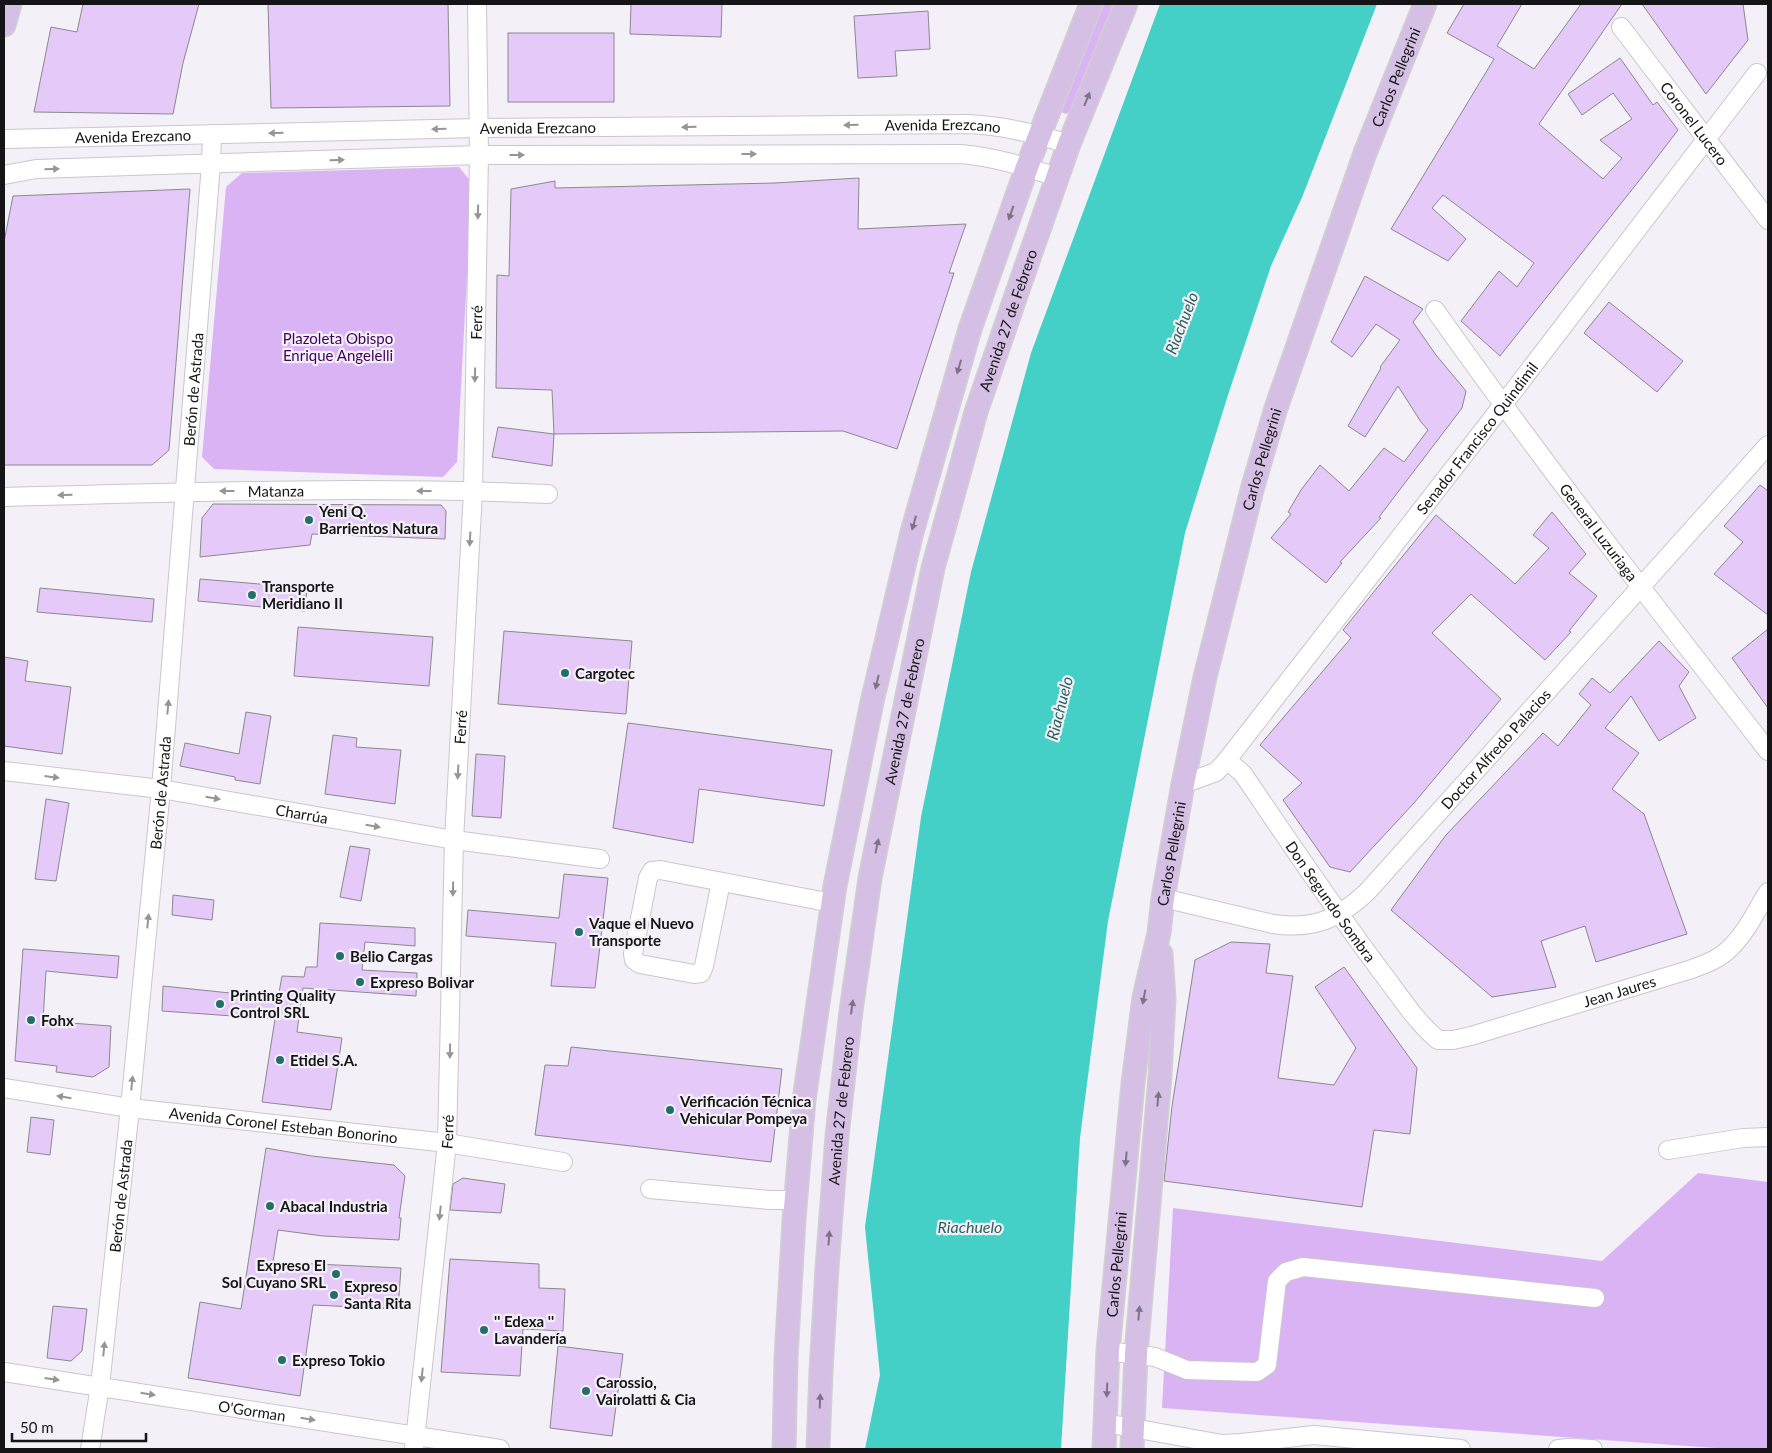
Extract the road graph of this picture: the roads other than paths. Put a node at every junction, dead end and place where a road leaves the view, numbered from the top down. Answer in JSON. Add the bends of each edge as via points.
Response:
{"nodes":[{"id":1,"x":10,"y":4,"type":"edge"},
{"id":2,"x":477,"y":4,"type":"edge"},
{"id":3,"x":1091,"y":4,"type":"edge"},
{"id":4,"x":1126,"y":4,"type":"edge"},
{"id":5,"x":1424,"y":4,"type":"edge"},
{"id":6,"x":4,"y":25,"type":"edge"},
{"id":7,"x":1620,"y":27,"type":"dead end"},
{"id":8,"x":1757,"y":74,"type":"dead end"},
{"id":9,"x":477,"y":128,"type":"junction"},
{"id":10,"x":212,"y":134,"type":"junction"},
{"id":11,"x":1039,"y":135,"type":"junction"},
{"id":12,"x":4,"y":139,"type":"edge"},
{"id":13,"x":1706,"y":140,"type":"junction"},
{"id":14,"x":1069,"y":144,"type":"junction"},
{"id":15,"x":479,"y":155,"type":"junction"},
{"id":16,"x":211,"y":164,"type":"junction"},
{"id":17,"x":1027,"y":167,"type":"junction"},
{"id":18,"x":4,"y":175,"type":"edge"},
{"id":19,"x":1056,"y":177,"type":"junction"},
{"id":20,"x":1768,"y":220,"type":"edge"},
{"id":21,"x":1434,"y":310,"type":"dead end"},
{"id":22,"x":1502,"y":406,"type":"junction"},
{"id":23,"x":1768,"y":445,"type":"edge"},
{"id":24,"x":473,"y":491,"type":"junction"},
{"id":25,"x":184,"y":492,"type":"junction"},
{"id":26,"x":548,"y":494,"type":"dead end"},
{"id":27,"x":4,"y":497,"type":"edge"},
{"id":28,"x":1640,"y":588,"type":"junction"},
{"id":29,"x":1768,"y":752,"type":"edge"},
{"id":30,"x":1227,"y":760,"type":"junction"},
{"id":31,"x":4,"y":771,"type":"edge"},
{"id":32,"x":1183,"y":784,"type":"junction"},
{"id":33,"x":161,"y":789,"type":"junction"},
{"id":34,"x":454,"y":840,"type":"junction"},
{"id":35,"x":600,"y":859,"type":"dead end"},
{"id":36,"x":721,"y":882,"type":"junction"},
{"id":37,"x":1768,"y":892,"type":"edge"},
{"id":38,"x":1163,"y":898,"type":"junction"},
{"id":39,"x":832,"y":903,"type":"junction"},
{"id":40,"x":1338,"y":915,"type":"junction"},
{"id":41,"x":1159,"y":933,"type":"junction"},
{"id":42,"x":1438,"y":1040,"type":"joint"},
{"id":43,"x":4,"y":1088,"type":"edge"},
{"id":44,"x":130,"y":1108,"type":"junction"},
{"id":45,"x":1768,"y":1137,"type":"edge"},
{"id":46,"x":447,"y":1143,"type":"junction"},
{"id":47,"x":1668,"y":1150,"type":"dead end"},
{"id":48,"x":563,"y":1162,"type":"dead end"},
{"id":49,"x":650,"y":1189,"type":"dead end"},
{"id":50,"x":795,"y":1200,"type":"junction"},
{"id":51,"x":1595,"y":1298,"type":"dead end"},
{"id":52,"x":1108,"y":1351,"type":"junction"},
{"id":53,"x":1136,"y":1354,"type":"junction"},
{"id":54,"x":4,"y":1372,"type":"edge"},
{"id":55,"x":100,"y":1386,"type":"junction"},
{"id":56,"x":1105,"y":1424,"type":"junction"},
{"id":57,"x":1133,"y":1439,"type":"edge"},
{"id":58,"x":415,"y":1443,"type":"edge"},
{"id":59,"x":90,"y":1449,"type":"edge"},
{"id":60,"x":500,"y":1449,"type":"edge"},
{"id":61,"x":784,"y":1449,"type":"edge"},
{"id":62,"x":818,"y":1449,"type":"edge"},
{"id":63,"x":1104,"y":1449,"type":"edge"},
{"id":64,"x":1461,"y":1449,"type":"edge"},
{"id":65,"x":1558,"y":1449,"type":"edge"},
{"id":66,"x":1593,"y":1449,"type":"edge"}],
"edges":[{"from":1,"to":6,"type":"main road"},
{"from":2,"to":9,"type":"street","name":"Ferré"},
{"from":3,"to":11,"type":"main road","name":"Avenida 27 de Febrero"},
{"from":14,"to":4,"type":"main road","name":"Avenida 27 de Febrero","one_way":true},
{"from":5,"to":32,"type":"main road","name":"Carlos Pellegrini","via":[[1365,152],[1276,408],[1205,677]]},
{"from":7,"to":13,"type":"street","name":"Coronel Lucero"},
{"from":8,"to":13,"type":"street","name":"Senador Francisco Quindimil"},
{"from":9,"to":10,"type":"street","name":"Avenida Erezcano","one_way":true},
{"from":11,"to":9,"type":"street","name":"Avenida Erezcano","one_way":true,"via":[[992,125],[967,124]]},
{"from":9,"to":15,"type":"street","name":"Ferré"},
{"from":10,"to":12,"type":"street","name":"Avenida Erezcano"},
{"from":10,"to":16,"type":"street","name":"Berón de Astrada"},
{"from":11,"to":14,"type":"street","name":"Avenida Erezcano"},
{"from":11,"to":17,"type":"main road","name":"Avenida 27 de Febrero"},
{"from":13,"to":20,"type":"street","name":"Coronel Lucero"},
{"from":13,"to":22,"type":"street","name":"Senador Francisco Quindimil"},
{"from":14,"to":19,"type":"main road","name":"Avenida 27 de Febrero"},
{"from":16,"to":15,"type":"street","name":"Avenida Erezcano","one_way":true},
{"from":15,"to":17,"type":"street","name":"Avenida Erezcano","one_way":true,"via":[[960,154],[987,156]]},
{"from":15,"to":24,"type":"street","name":"Ferré","one_way":true},
{"from":18,"to":16,"type":"street","name":"Avenida Erezcano","one_way":true,"via":[[36,170]]},
{"from":16,"to":25,"type":"street","name":"Berón de Astrada"},
{"from":17,"to":19,"type":"street","name":"Avenida Erezcano"},
{"from":17,"to":39,"type":"main road","name":"Avenida 27 de Febrero","one_way":true,"via":[[970,329],[912,532],[872,702]]},
{"from":62,"to":19,"type":"main road","name":"Avenida 27 de Febrero","one_way":true,"via":[[837,1136],[870,878],[933,568],[976,412]]},
{"from":21,"to":22,"type":"street","name":"General Luzuriaga"},
{"from":22,"to":28,"type":"street","name":"General Luzuriaga"},
{"from":22,"to":30,"type":"street","name":"Senador Francisco Quindimil"},
{"from":23,"to":28,"type":"street","name":"Doctor Alfredo Palacios"},
{"from":24,"to":25,"type":"street","name":"Matanza","one_way":true},
{"from":24,"to":26,"type":"street","name":"Matanza"},
{"from":24,"to":34,"type":"street","name":"Ferré","one_way":true},
{"from":25,"to":27,"type":"street","name":"Matanza","one_way":true},
{"from":33,"to":25,"type":"street","name":"Berón de Astrada","one_way":true},
{"from":28,"to":29,"type":"street","name":"General Luzuriaga"},
{"from":28,"to":40,"type":"street","name":"Doctor Alfredo Palacios","via":[[1367,892]]},
{"from":30,"to":32,"type":"street","name":"Senador Francisco Quindimil","via":[[1216,772]]},
{"from":30,"to":40,"type":"street","name":"Don Segundo Sombra","via":[[1243,774]]},
{"from":31,"to":33,"type":"street","name":"Charrúa","one_way":true},
{"from":32,"to":38,"type":"main road","name":"Carlos Pellegrini"},
{"from":33,"to":34,"type":"street","name":"Charrúa","one_way":true},
{"from":44,"to":33,"type":"street","name":"Berón de Astrada","one_way":true},
{"from":34,"to":35,"type":"street","name":"Charrúa"},
{"from":34,"to":46,"type":"street","name":"Ferré","one_way":true},
{"from":36,"to":36,"type":"street","via":[[652,871],[648,878],[634,960],[640,964],[701,973]]},
{"from":36,"to":39,"type":"street"},
{"from":37,"to":42,"type":"street","name":"Jean Jaures","via":[[1730,949],[1711,962],[1471,1036]]},
{"from":38,"to":40,"type":"street","name":"Doctor Alfredo Palacios","via":[[1290,926],[1306,926]]},
{"from":38,"to":41,"type":"main road","name":"Carlos Pellegrini"},
{"from":39,"to":50,"type":"main road","name":"Avenida 27 de Febrero","via":[[804,1100]]},
{"from":40,"to":42,"type":"street","name":"Don Segundo Sombra","via":[[1415,1016]]},
{"from":41,"to":52,"type":"main road","name":"Carlos Pellegrini","one_way":true,"via":[[1144,998],[1133,1083]]},
{"from":53,"to":41,"type":"main road","name":"Carlos Pellegrini","one_way":true,"via":[[1160,1076],[1164,999]]},
{"from":44,"to":43,"type":"street","name":"Avenida Coronel Esteban Bonorino","one_way":true},
{"from":44,"to":46,"type":"street","name":"Avenida Coronel Esteban Bonorino"},
{"from":55,"to":44,"type":"street","name":"Berón de Astrada","one_way":true},
{"from":45,"to":47,"type":"street"},
{"from":46,"to":48,"type":"street","name":"Avenida Coronel Esteban Bonorino"},
{"from":46,"to":58,"type":"street","name":"Ferré","one_way":true},
{"from":49,"to":50,"type":"street"},
{"from":50,"to":61,"type":"main road","name":"Avenida 27 de Febrero"},
{"from":51,"to":53,"type":"street","via":[[1303,1267],[1286,1272],[1277,1281],[1266,1365],[1257,1372],[1187,1370],[1155,1357]]},
{"from":52,"to":53,"type":"street"},
{"from":52,"to":56,"type":"main road","name":"Carlos Pellegrini","one_way":true},
{"from":53,"to":57,"type":"main road","name":"Carlos Pellegrini"},
{"from":54,"to":55,"type":"street","name":"O'Gorman","one_way":true},
{"from":55,"to":58,"type":"street","name":"O'Gorman","one_way":true},
{"from":55,"to":59,"type":"street","name":"Berón de Astrada"},
{"from":56,"to":57,"type":"street"},
{"from":56,"to":63,"type":"main road","name":"Carlos Pellegrini"},
{"from":57,"to":64,"type":"street","via":[[1222,1444],[1314,1435]]},
{"from":58,"to":60,"type":"street","name":"O'Gorman"},
{"from":65,"to":66,"type":"street"}]}
